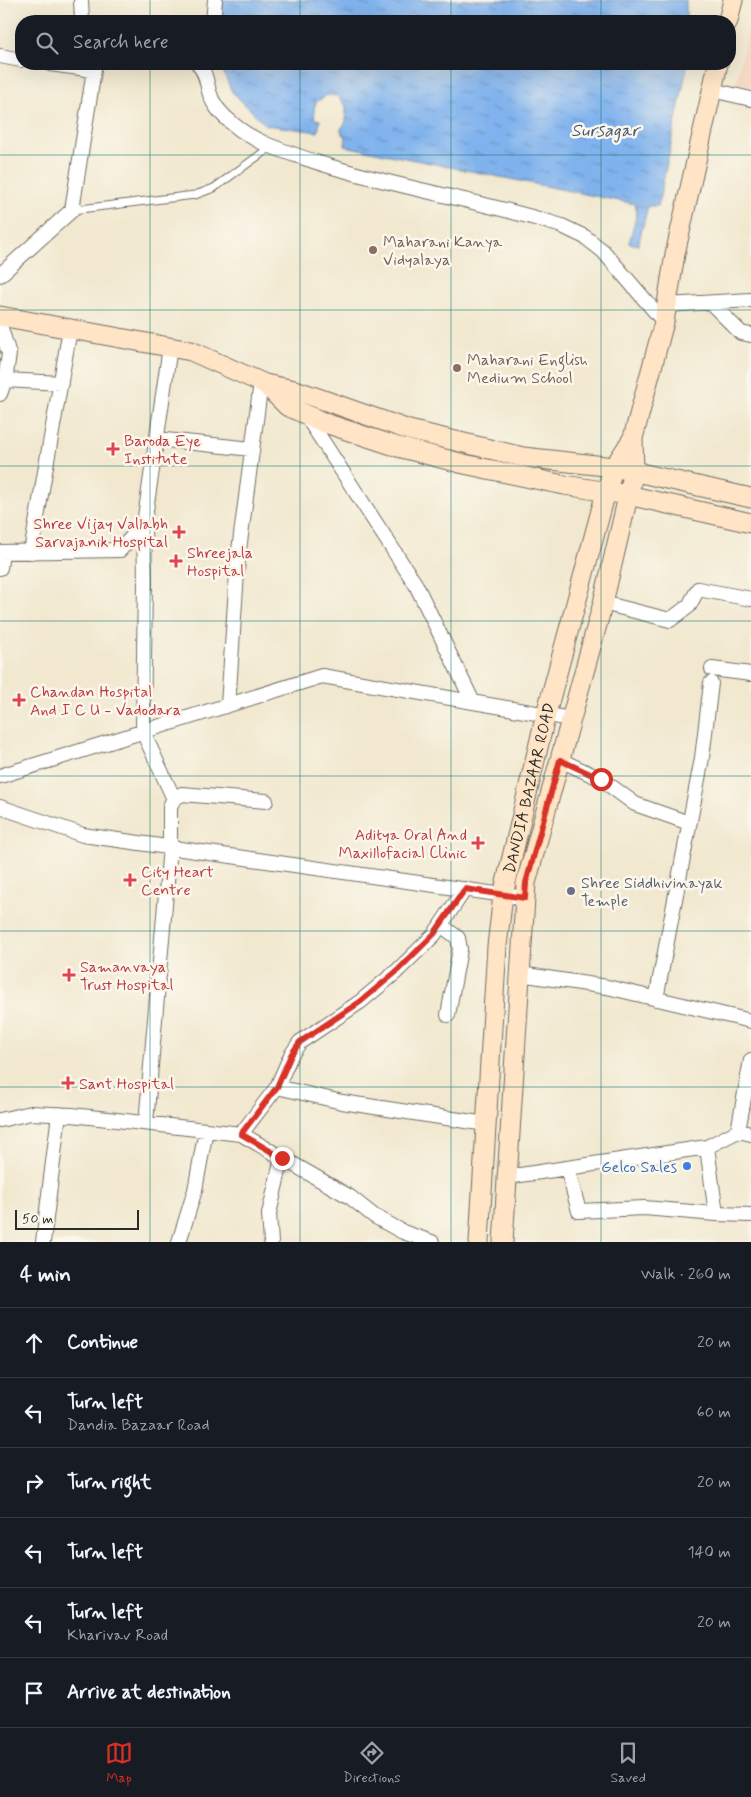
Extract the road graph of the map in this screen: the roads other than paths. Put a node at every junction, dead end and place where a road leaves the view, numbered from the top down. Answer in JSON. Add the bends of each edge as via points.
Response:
{"nodes":[{"id":1,"x":81,"y":0,"type":"edge"},
{"id":2,"x":215,"y":0,"type":"edge"},
{"id":3,"x":733,"y":0,"type":"edge"},
{"id":4,"x":82,"y":15,"type":"edge"},
{"id":5,"x":214,"y":15,"type":"edge"},
{"id":6,"x":729,"y":15,"type":"edge"},
{"id":7,"x":0,"y":56,"type":"edge"},
{"id":8,"x":15,"y":59,"type":"edge"},
{"id":9,"x":93,"y":70,"type":"edge"},
{"id":10,"x":203,"y":70,"type":"edge"},
{"id":11,"x":717,"y":70,"type":"edge"},
{"id":12,"x":712,"y":90,"type":"junction"},
{"id":13,"x":751,"y":99,"type":"edge"},
{"id":14,"x":272,"y":146,"type":"junction"},
{"id":15,"x":72,"y":210,"type":"junction"},
{"id":16,"x":0,"y":275,"type":"edge"},
{"id":17,"x":751,"y":300,"type":"edge"},
{"id":18,"x":711,"y":302,"type":"junction"},
{"id":19,"x":665,"y":313,"type":"junction"},
{"id":20,"x":0,"y":316,"type":"edge"},
{"id":21,"x":0,"y":324,"type":"edge"},
{"id":22,"x":70,"y":329,"type":"junction"},
{"id":23,"x":751,"y":335,"type":"edge"},
{"id":24,"x":170,"y":347,"type":"junction"},
{"id":25,"x":5,"y":380,"type":"junction"},
{"id":26,"x":263,"y":383,"type":"junction"},
{"id":27,"x":61,"y":384,"type":"junction"},
{"id":28,"x":0,"y":394,"type":"edge"},
{"id":29,"x":307,"y":405,"type":"junction"},
{"id":30,"x":633,"y":438,"type":"junction"},
{"id":31,"x":156,"y":439,"type":"junction"},
{"id":32,"x":252,"y":449,"type":"junction"},
{"id":33,"x":614,"y":466,"type":"junction"},
{"id":34,"x":634,"y":471,"type":"junction"},
{"id":35,"x":606,"y":492,"type":"junction"},
{"id":36,"x":628,"y":495,"type":"junction"},
{"id":37,"x":751,"y":498,"type":"edge"},
{"id":38,"x":751,"y":523,"type":"edge"},
{"id":39,"x":144,"y":524,"type":"junction"},
{"id":40,"x":1,"y":552,"type":"edge"},
{"id":41,"x":32,"y":552,"type":"junction"},
{"id":42,"x":0,"y":568,"type":"edge"},
{"id":43,"x":751,"y":598,"type":"edge"},
{"id":44,"x":603,"y":603,"type":"junction"},
{"id":45,"x":751,"y":674,"type":"edge"},
{"id":46,"x":473,"y":702,"type":"junction"},
{"id":47,"x":228,"y":705,"type":"junction"},
{"id":48,"x":546,"y":714,"type":"junction"},
{"id":49,"x":571,"y":718,"type":"junction"},
{"id":50,"x":143,"y":732,"type":"junction"},
{"id":51,"x":560,"y":760,"type":"junction"},
{"id":52,"x":0,"y":776,"type":"edge"},
{"id":53,"x":174,"y":799,"type":"junction"},
{"id":54,"x":266,"y":801,"type":"dead end"},
{"id":55,"x":0,"y":807,"type":"edge"},
{"id":56,"x":689,"y":823,"type":"junction"},
{"id":57,"x":170,"y":847,"type":"junction"},
{"id":58,"x":465,"y":889,"type":"junction"},
{"id":59,"x":503,"y":895,"type":"junction"},
{"id":60,"x":525,"y":898,"type":"junction"},
{"id":61,"x":440,"y":924,"type":"junction"},
{"id":62,"x":520,"y":974,"type":"junction"},
{"id":63,"x":656,"y":998,"type":"junction"},
{"id":64,"x":448,"y":1015,"type":"dead end"},
{"id":65,"x":751,"y":1021,"type":"edge"},
{"id":66,"x":751,"y":1060,"type":"edge"},
{"id":67,"x":277,"y":1087,"type":"junction"},
{"id":68,"x":59,"y":1114,"type":"junction"},
{"id":69,"x":0,"y":1120,"type":"edge"},
{"id":70,"x":146,"y":1123,"type":"junction"},
{"id":71,"x":486,"y":1124,"type":"junction"},
{"id":72,"x":206,"y":1130,"type":"junction"},
{"id":73,"x":745,"y":1132,"type":"edge"},
{"id":74,"x":241,"y":1134,"type":"junction"},
{"id":75,"x":707,"y":1147,"type":"junction"},
{"id":76,"x":282,"y":1158,"type":"junction"},
{"id":77,"x":567,"y":1168,"type":"junction"},
{"id":78,"x":507,"y":1177,"type":"junction"},
{"id":79,"x":716,"y":1214,"type":"junction"},
{"id":80,"x":751,"y":1215,"type":"edge"},
{"id":81,"x":43,"y":1242,"type":"edge"},
{"id":82,"x":179,"y":1242,"type":"edge"},
{"id":83,"x":271,"y":1242,"type":"edge"},
{"id":84,"x":432,"y":1242,"type":"edge"},
{"id":85,"x":479,"y":1242,"type":"edge"},
{"id":86,"x":503,"y":1242,"type":"edge"}],
"edges":[{"from":1,"to":4,"type":"street"},
{"from":2,"to":5,"type":"street"},
{"from":3,"to":6,"type":"street"},
{"from":7,"to":8,"type":"street"},
{"from":9,"to":15,"type":"street"},
{"from":10,"to":14,"type":"street","via":[[216,107],[235,126]]},
{"from":11,"to":12,"type":"street"},
{"from":12,"to":13,"type":"street"},
{"from":12,"to":19,"type":"street"},
{"from":14,"to":15,"type":"lane","via":[[214,188],[195,195]]},
{"from":14,"to":19,"type":"street","via":[[352,174],[562,226],[603,251]]},
{"from":15,"to":16,"type":"street"},
{"from":17,"to":18,"type":"street"},
{"from":18,"to":19,"type":"street"},
{"from":18,"to":23,"type":"street","via":[[741,333]]},
{"from":19,"to":30,"type":"street"},
{"from":20,"to":22,"type":"street"},
{"from":21,"to":25,"type":"street","via":[[9,354]]},
{"from":22,"to":24,"type":"street"},
{"from":22,"to":27,"type":"street"},
{"from":24,"to":26,"type":"street","via":[[191,351]]},
{"from":24,"to":31,"type":"street"},
{"from":25,"to":27,"type":"street"},
{"from":25,"to":28,"type":"street"},
{"from":26,"to":29,"type":"street","via":[[288,406]]},
{"from":26,"to":32,"type":"street"},
{"from":27,"to":41,"type":"street"},
{"from":29,"to":33,"type":"street","via":[[523,457]]},
{"from":29,"to":35,"type":"street","via":[[325,423],[398,448]]},
{"from":29,"to":46,"type":"street","via":[[416,585]]},
{"from":30,"to":33,"type":"street","name":"DANDIA BAZAAR ROAD"},
{"from":30,"to":34,"type":"street","name":"DANDIA BAZAAR ROAD"},
{"from":31,"to":32,"type":"street"},
{"from":31,"to":39,"type":"street"},
{"from":32,"to":47,"type":"street","via":[[238,558]]},
{"from":33,"to":34,"type":"street"},
{"from":33,"to":35,"type":"street","name":"DANDIA BAZAAR ROAD"},
{"from":34,"to":36,"type":"street","name":"DANDIA BAZAAR ROAD"},
{"from":34,"to":37,"type":"street"},
{"from":35,"to":36,"type":"street"},
{"from":35,"to":48,"type":"street","name":"DANDIA BAZAAR ROAD"},
{"from":36,"to":38,"type":"street"},
{"from":36,"to":44,"type":"street","name":"DANDIA BAZAAR ROAD"},
{"from":39,"to":41,"type":"street","via":[[120,550]]},
{"from":39,"to":50,"type":"street"},
{"from":40,"to":41,"type":"street"},
{"from":40,"to":42,"type":"street"},
{"from":43,"to":44,"type":"street","via":[[698,589],[689,606],[670,620]]},
{"from":44,"to":49,"type":"street","name":"DANDIA BAZAAR ROAD"},
{"from":45,"to":56,"type":"street","via":[[711,676],[702,758]]},
{"from":46,"to":47,"type":"street","via":[[322,676]]},
{"from":46,"to":48,"type":"street"},
{"from":47,"to":50,"type":"street"},
{"from":48,"to":49,"type":"street"},
{"from":48,"to":59,"type":"street","name":"DANDIA BAZAAR ROAD"},
{"from":49,"to":51,"type":"street","name":"DANDIA BAZAAR ROAD"},
{"from":50,"to":52,"type":"street"},
{"from":50,"to":53,"type":"street"},
{"from":51,"to":56,"type":"street","via":[[601,779],[635,804]]},
{"from":51,"to":60,"type":"street","name":"DANDIA BAZAAR ROAD","via":[[526,883]]},
{"from":53,"to":54,"type":"street","via":[[182,794]]},
{"from":53,"to":57,"type":"street","via":[[170,806]]},
{"from":55,"to":57,"type":"street","via":[[83,835]]},
{"from":56,"to":63,"type":"street"},
{"from":57,"to":58,"type":"street"},
{"from":57,"to":70,"type":"street"},
{"from":58,"to":59,"type":"street"},
{"from":58,"to":61,"type":"street"},
{"from":59,"to":60,"type":"street"},
{"from":59,"to":71,"type":"street","name":"DANDIA BAZAAR ROAD"},
{"from":60,"to":62,"type":"street","name":"DANDIA BAZAAR ROAD"},
{"from":61,"to":64,"type":"street","via":[[458,938],[460,949]]},
{"from":61,"to":67,"type":"street","via":[[409,959],[360,1002],[300,1042]]},
{"from":62,"to":63,"type":"street"},
{"from":62,"to":78,"type":"street","name":"DANDIA BAZAAR ROAD"},
{"from":63,"to":65,"type":"street"},
{"from":66,"to":73,"type":"street"},
{"from":67,"to":71,"type":"street","via":[[342,1102]]},
{"from":67,"to":74,"type":"street"},
{"from":68,"to":69,"type":"street","via":[[31,1113]]},
{"from":68,"to":70,"type":"street"},
{"from":68,"to":81,"type":"street"},
{"from":70,"to":72,"type":"street"},
{"from":71,"to":85,"type":"street","name":"DANDIA BAZAAR ROAD"},
{"from":72,"to":74,"type":"street"},
{"from":72,"to":82,"type":"street","via":[[195,1190]]},
{"from":73,"to":75,"type":"street"},
{"from":74,"to":76,"type":"street"},
{"from":75,"to":77,"type":"street"},
{"from":75,"to":79,"type":"street"},
{"from":76,"to":83,"type":"street","via":[[270,1214]]},
{"from":76,"to":84,"type":"street","via":[[350,1197],[374,1216],[403,1232]]},
{"from":77,"to":78,"type":"street"},
{"from":77,"to":79,"type":"street","via":[[579,1211],[644,1208]]},
{"from":78,"to":86,"type":"street","name":"DANDIA BAZAAR ROAD"},
{"from":79,"to":80,"type":"street"}]}
